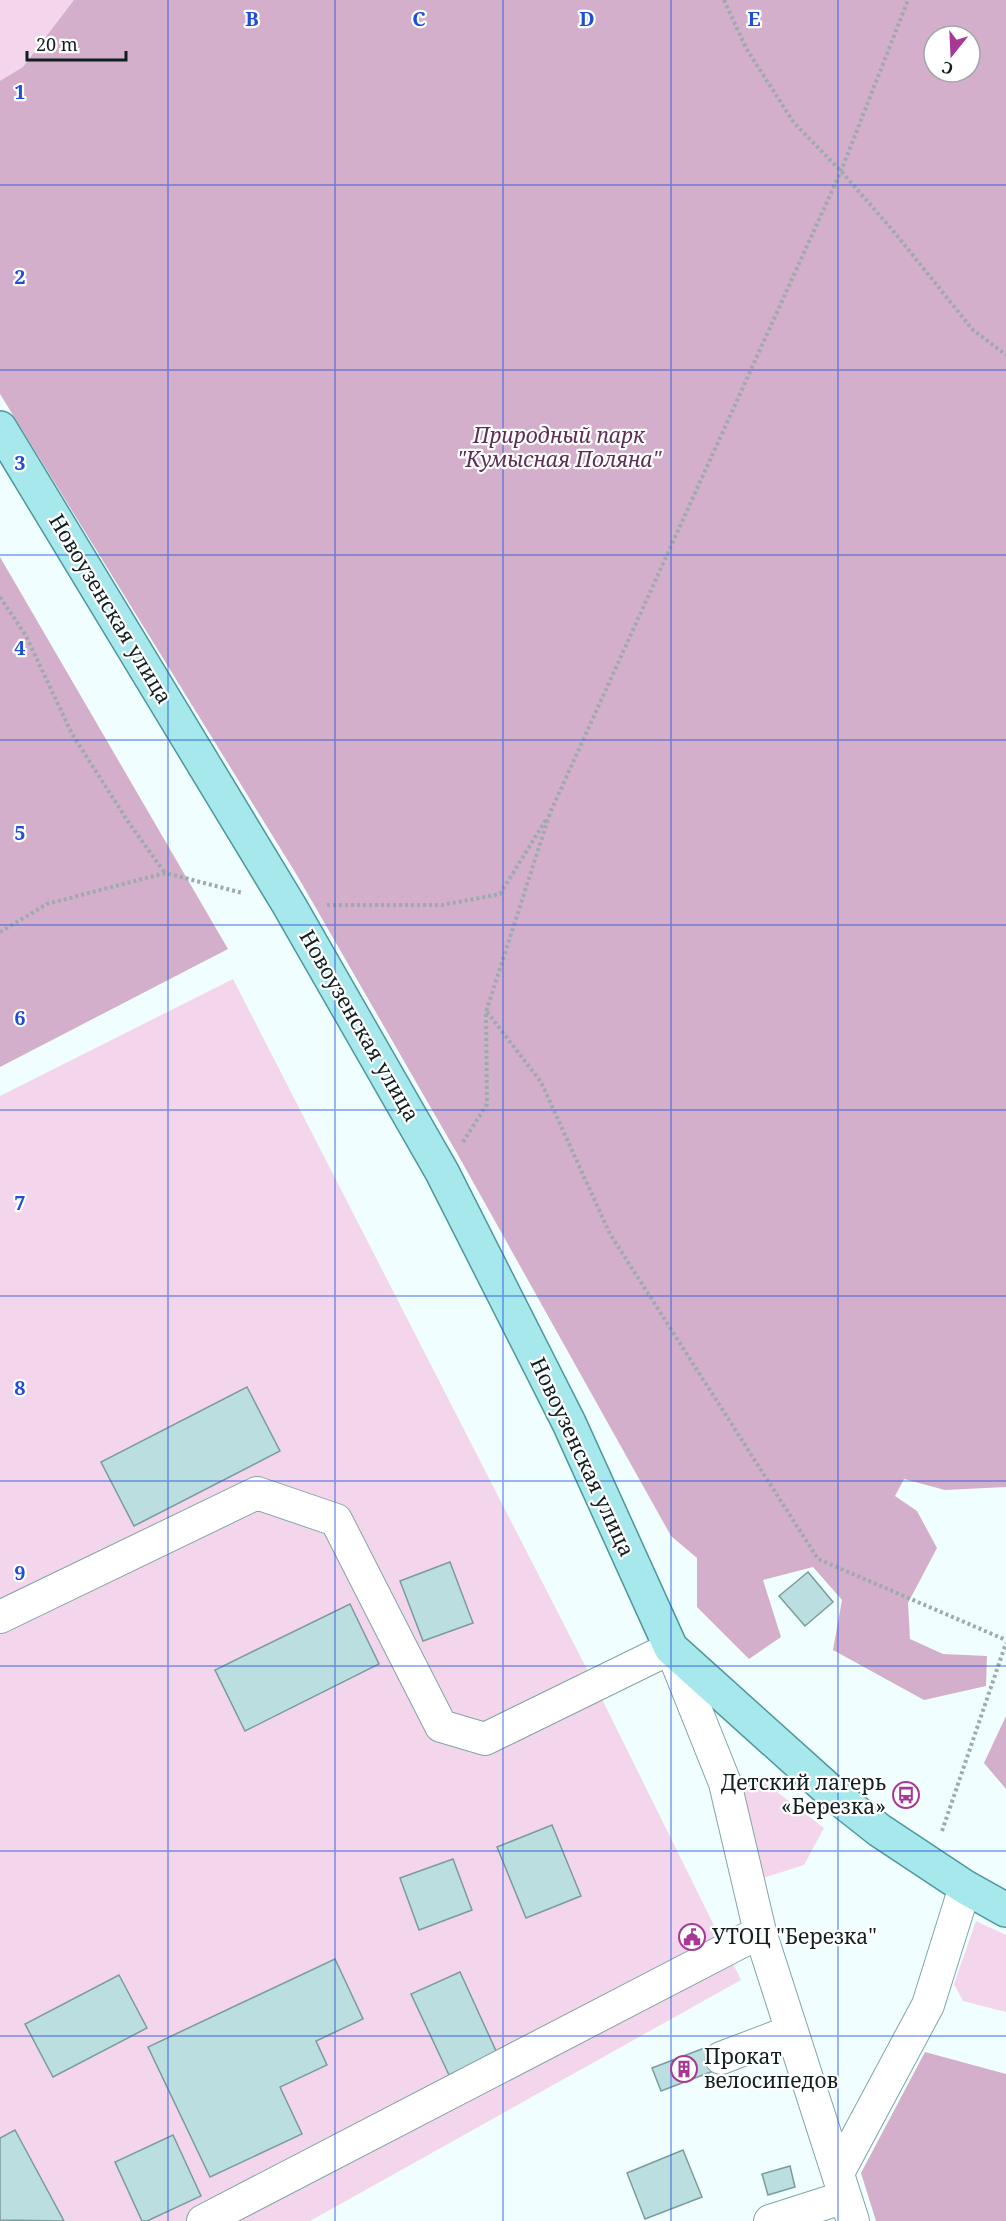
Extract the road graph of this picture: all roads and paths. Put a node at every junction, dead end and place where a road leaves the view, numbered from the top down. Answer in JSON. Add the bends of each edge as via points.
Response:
{"nodes":[{"id":1,"x":724,"y":0,"type":"edge"},
{"id":2,"x":908,"y":0,"type":"edge"},
{"id":3,"x":841,"y":171,"type":"junction"},
{"id":4,"x":1006,"y":355,"type":"edge"},
{"id":5,"x":0,"y":428,"type":"edge"},
{"id":6,"x":0,"y":597,"type":"edge"},
{"id":7,"x":550,"y":813,"type":"junction"},
{"id":8,"x":165,"y":873,"type":"junction"},
{"id":9,"x":289,"y":904,"type":"junction"},
{"id":10,"x":0,"y":932,"type":"edge"},
{"id":11,"x":486,"y":1012,"type":"junction"},
{"id":12,"x":442,"y":1172,"type":"junction"},
{"id":13,"x":0,"y":1617,"type":"edge"},
{"id":14,"x":1006,"y":1641,"type":"edge"},
{"id":15,"x":671,"y":1648,"type":"junction"},
{"id":16,"x":930,"y":1863,"type":"junction"},
{"id":17,"x":966,"y":1887,"type":"junction"},
{"id":18,"x":1006,"y":1910,"type":"edge"},
{"id":19,"x":760,"y":1932,"type":"junction"},
{"id":20,"x":792,"y":2031,"type":"junction"},
{"id":21,"x":721,"y":2058,"type":"dead end"},
{"id":22,"x":845,"y":2197,"type":"edge"},
{"id":23,"x":203,"y":2221,"type":"edge"},
{"id":24,"x":770,"y":2221,"type":"edge"}],
"edges":[{"from":1,"to":3,"type":"path","via":[[746,48],[794,123]]},
{"from":2,"to":3,"type":"path"},
{"from":3,"to":4,"type":"path","via":[[973,330]]},
{"from":3,"to":7,"type":"path"},
{"from":5,"to":9,"type":"main road","name":"Новоузенская улица"},
{"from":6,"to":8,"type":"path","via":[[26,636],[72,734]]},
{"from":7,"to":9,"type":"path","via":[[500,894],[442,905]]},
{"from":7,"to":11,"type":"path"},
{"from":8,"to":9,"type":"path"},
{"from":8,"to":10,"type":"path","via":[[47,904]]},
{"from":9,"to":12,"type":"main road","name":"Новоузенская улица"},
{"from":11,"to":12,"type":"path","via":[[487,1104]]},
{"from":11,"to":14,"type":"path","via":[[541,1082],[610,1234],[818,1559]]},
{"from":12,"to":15,"type":"main road","name":"Новоузенская улица","via":[[568,1423]]},
{"from":13,"to":15,"type":"street","via":[[257,1492],[336,1520],[441,1726],[485,1739]]},
{"from":14,"to":16,"type":"path"},
{"from":15,"to":16,"type":"main road","via":[[831,1792]]},
{"from":15,"to":19,"type":"street","via":[[725,1783]]},
{"from":16,"to":17,"type":"main road"},
{"from":17,"to":18,"type":"main road"},
{"from":17,"to":22,"type":"street","via":[[928,2005]]},
{"from":19,"to":20,"type":"street"},
{"from":19,"to":23,"type":"street"},
{"from":20,"to":21,"type":"street"},
{"from":20,"to":22,"type":"street"},
{"from":22,"to":24,"type":"street"}]}
